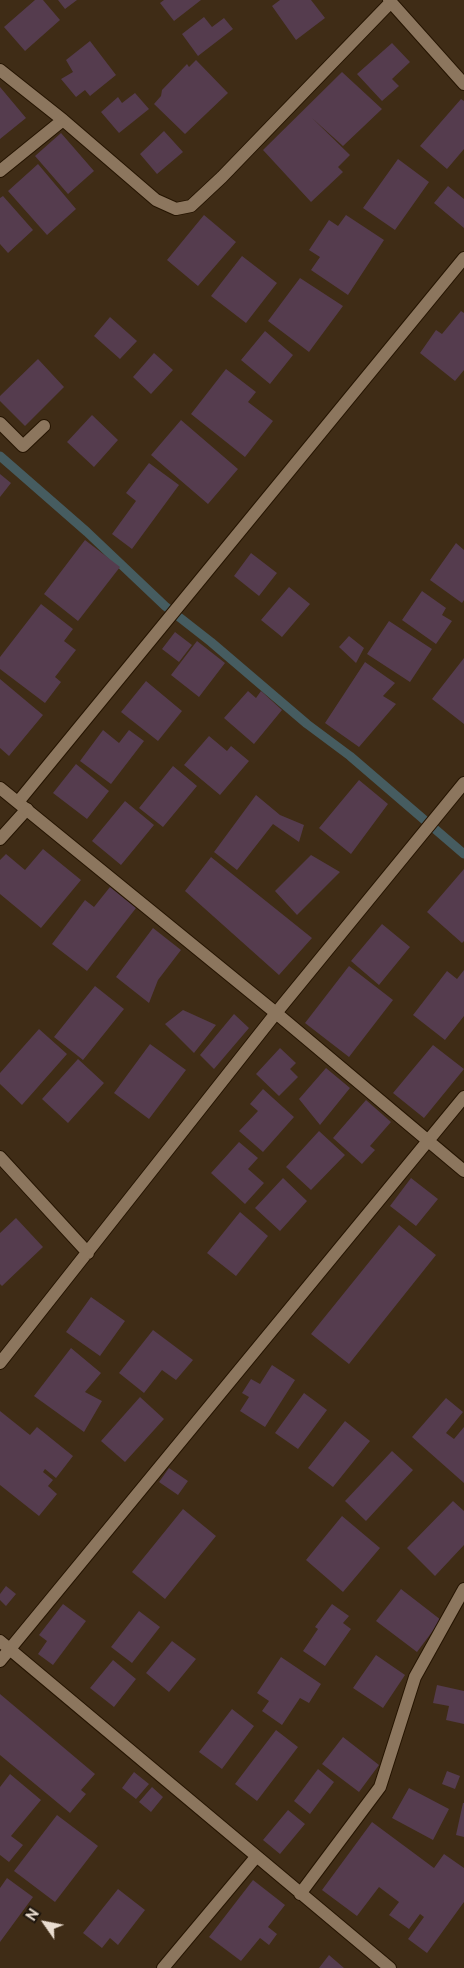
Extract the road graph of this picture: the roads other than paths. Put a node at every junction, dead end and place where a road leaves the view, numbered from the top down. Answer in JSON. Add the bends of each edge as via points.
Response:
{"nodes":[{"id":1,"x":390,"y":1,"type":"edge"},
{"id":2,"x":0,"y":70,"type":"edge"},
{"id":3,"x":464,"y":84,"type":"edge"},
{"id":4,"x":63,"y":120,"type":"junction"},
{"id":5,"x":0,"y":171,"type":"edge"},
{"id":6,"x":464,"y":258,"type":"edge"},
{"id":7,"x":0,"y":423,"type":"edge"},
{"id":8,"x":44,"y":426,"type":"dead end"},
{"id":9,"x":464,"y":783,"type":"edge"},
{"id":10,"x":0,"y":788,"type":"edge"},
{"id":11,"x":22,"y":805,"type":"junction"},
{"id":12,"x":0,"y":839,"type":"edge"},
{"id":13,"x":276,"y":1013,"type":"junction"},
{"id":14,"x":464,"y":1097,"type":"edge"},
{"id":15,"x":428,"y":1140,"type":"junction"},
{"id":16,"x":0,"y":1157,"type":"edge"},
{"id":17,"x":464,"y":1171,"type":"edge"},
{"id":18,"x":88,"y":1253,"type":"junction"},
{"id":19,"x":0,"y":1364,"type":"edge"},
{"id":20,"x":464,"y":1589,"type":"edge"},
{"id":21,"x":5,"y":1646,"type":"edge"},
{"id":22,"x":0,"y":1661,"type":"edge"},
{"id":23,"x":256,"y":1856,"type":"junction"},
{"id":24,"x":300,"y":1894,"type":"junction"},
{"id":25,"x":163,"y":1968,"type":"edge"},
{"id":26,"x":390,"y":1968,"type":"edge"}],
"edges":[{"from":1,"to":3,"type":"street"},
{"from":1,"to":4,"type":"street","via":[[191,206],[176,209],[156,200]]},
{"from":2,"to":4,"type":"street"},
{"from":4,"to":5,"type":"street"},
{"from":6,"to":11,"type":"street"},
{"from":7,"to":8,"type":"street","via":[[23,446]]},
{"from":9,"to":13,"type":"street"},
{"from":10,"to":11,"type":"street"},
{"from":11,"to":12,"type":"street"},
{"from":11,"to":13,"type":"street"},
{"from":13,"to":15,"type":"street"},
{"from":13,"to":18,"type":"street"},
{"from":14,"to":15,"type":"street"},
{"from":15,"to":17,"type":"street"},
{"from":15,"to":21,"type":"street"},
{"from":16,"to":18,"type":"street"},
{"from":18,"to":19,"type":"street"},
{"from":20,"to":24,"type":"street","via":[[415,1677],[380,1787]]},
{"from":21,"to":22,"type":"street"},
{"from":21,"to":23,"type":"street"},
{"from":23,"to":24,"type":"street"},
{"from":23,"to":25,"type":"street"},
{"from":24,"to":26,"type":"street"}]}
